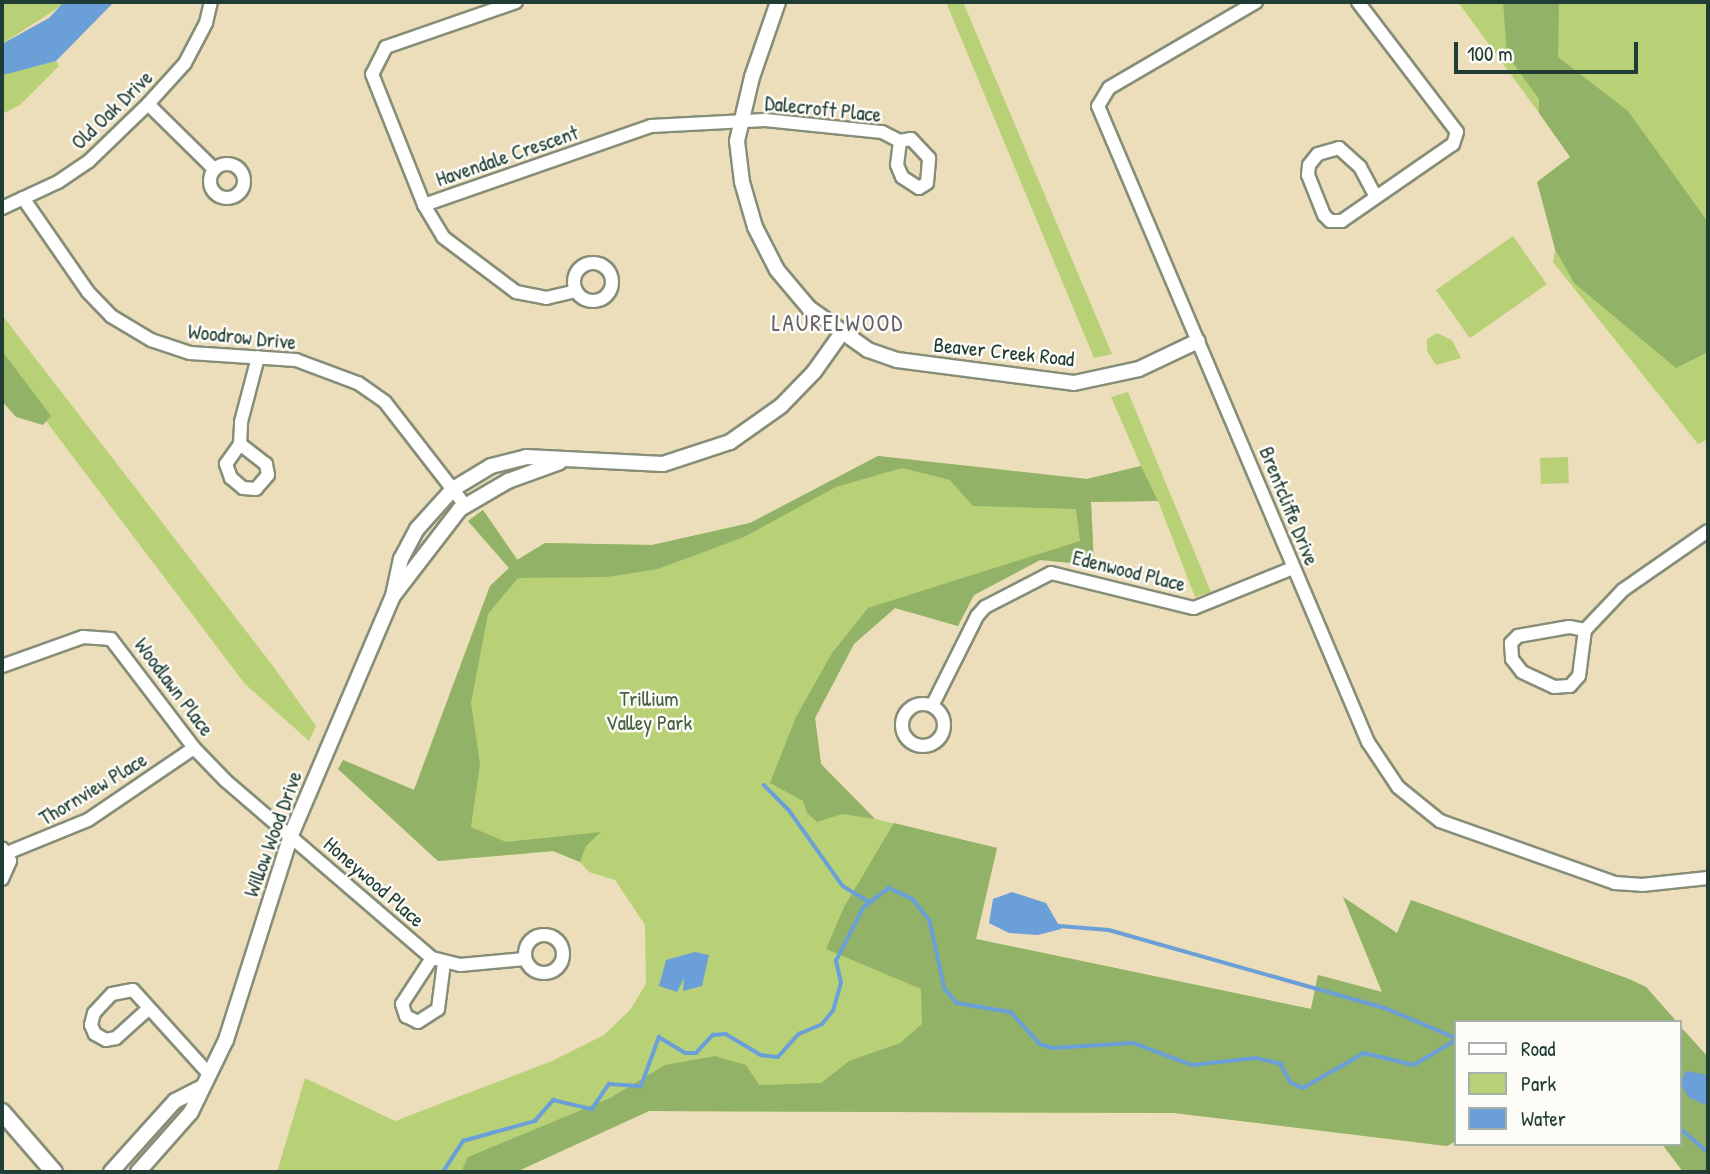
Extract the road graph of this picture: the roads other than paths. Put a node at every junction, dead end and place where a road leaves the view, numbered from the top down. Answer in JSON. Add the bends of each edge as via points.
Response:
{"nodes":[{"id":1,"x":211,"y":2,"type":"edge"},
{"id":2,"x":516,"y":2,"type":"edge"},
{"id":3,"x":778,"y":2,"type":"edge"},
{"id":4,"x":1256,"y":2,"type":"edge"},
{"id":5,"x":1358,"y":2,"type":"edge"},
{"id":6,"x":148,"y":104,"type":"junction"},
{"id":7,"x":740,"y":122,"type":"junction"},
{"id":8,"x":900,"y":141,"type":"dead end"},
{"id":9,"x":214,"y":169,"type":"dead end"},
{"id":10,"x":1377,"y":197,"type":"junction"},
{"id":11,"x":23,"y":198,"type":"junction"},
{"id":12,"x":424,"y":205,"type":"junction"},
{"id":13,"x":2,"y":208,"type":"edge"},
{"id":14,"x":576,"y":291,"type":"dead end"},
{"id":15,"x":841,"y":334,"type":"junction"},
{"id":16,"x":1198,"y":341,"type":"junction"},
{"id":17,"x":258,"y":357,"type":"junction"},
{"id":18,"x":240,"y":444,"type":"dead end"},
{"id":19,"x":561,"y":461,"type":"junction"},
{"id":20,"x":453,"y":489,"type":"junction"},
{"id":21,"x":465,"y":505,"type":"junction"},
{"id":22,"x":1708,"y":531,"type":"edge"},
{"id":23,"x":1293,"y":568,"type":"junction"},
{"id":24,"x":393,"y":596,"type":"junction"},
{"id":25,"x":1585,"y":630,"type":"junction"},
{"id":26,"x":2,"y":666,"type":"edge"},
{"id":27,"x":932,"y":706,"type":"dead end"},
{"id":28,"x":194,"y":748,"type":"junction"},
{"id":29,"x":291,"y":835,"type":"junction"},
{"id":30,"x":4,"y":850,"type":"edge"},
{"id":31,"x":1708,"y":878,"type":"edge"},
{"id":32,"x":2,"y":879,"type":"edge"},
{"id":33,"x":525,"y":958,"type":"dead end"},
{"id":34,"x":147,"y":1010,"type":"junction"},
{"id":35,"x":209,"y":1074,"type":"junction"},
{"id":36,"x":200,"y":1088,"type":"junction"},
{"id":37,"x":2,"y":1112,"type":"edge"},
{"id":38,"x":54,"y":1172,"type":"edge"},
{"id":39,"x":111,"y":1172,"type":"edge"},
{"id":40,"x":138,"y":1172,"type":"edge"}],
"edges":[{"from":1,"to":6,"type":"street","name":"Old Oak Drive","via":[[206,23],[185,64]]},
{"from":2,"to":12,"type":"street","name":"Havendale Crescent","via":[[386,47],[372,74]]},
{"from":3,"to":7,"type":"street","name":"Beaver Creek Road"},
{"from":4,"to":16,"type":"street","name":"Brentcliffe Drive","via":[[1110,88],[1098,106]]},
{"from":5,"to":10,"type":"street","via":[[1457,132],[1453,144]]},
{"from":6,"to":9,"type":"street"},
{"from":6,"to":11,"type":"street","name":"Old Oak Drive","via":[[89,161]]},
{"from":7,"to":8,"type":"street","name":"Dalecroft Place","via":[[765,120],[882,132]]},
{"from":7,"to":12,"type":"street","name":"Havendale Crescent","via":[[651,126]]},
{"from":7,"to":15,"type":"street","name":"Beaver Creek Road","via":[[742,182],[755,227],[777,270],[809,309]]},
{"from":10,"to":10,"type":"street","via":[[1360,167],[1339,148],[1318,154],[1309,165],[1308,175],[1330,221],[1342,221]]},
{"from":11,"to":13,"type":"street","name":"Old Oak Drive"},
{"from":11,"to":17,"type":"street","name":"Woodrow Drive","via":[[71,270],[111,316],[169,347]]},
{"from":12,"to":14,"type":"street","via":[[443,237],[516,292],[546,298]]},
{"from":15,"to":16,"type":"street","name":"Beaver Creek Road","via":[[897,360],[1074,383],[1139,369]]},
{"from":15,"to":19,"type":"street","name":"Willow Wood Drive","via":[[814,372],[781,405],[730,442],[663,464]]},
{"from":16,"to":23,"type":"street","name":"Brentcliffe Drive"},
{"from":17,"to":18,"type":"street"},
{"from":17,"to":20,"type":"street","name":"Woodrow Drive","via":[[296,360],[358,383],[385,402]]},
{"from":19,"to":20,"type":"street","name":"Willow Wood Drive","via":[[526,457],[491,466]]},
{"from":19,"to":21,"type":"street","name":"Willow Wood Drive","via":[[508,481]]},
{"from":20,"to":21,"type":"street","name":"Woodrow Drive"},
{"from":20,"to":24,"type":"street","name":"Willow Wood Drive","via":[[416,528],[401,559]]},
{"from":21,"to":24,"type":"street","name":"Willow Wood Drive","via":[[438,533]]},
{"from":22,"to":25,"type":"street","via":[[1623,590]]},
{"from":23,"to":27,"type":"street","name":"Edenwood Place","via":[[1194,608],[1051,573],[977,615]]},
{"from":23,"to":31,"type":"street","name":"Brentcliffe Drive","via":[[1368,742],[1398,787],[1440,821],[1615,883]]},
{"from":24,"to":29,"type":"street","name":"Willow Wood Drive"},
{"from":25,"to":25,"type":"street","via":[[1569,627],[1518,636],[1511,643],[1512,659],[1522,672],[1554,687],[1570,686],[1579,676]]},
{"from":26,"to":28,"type":"street","name":"Woodlawn Place","via":[[83,637],[111,639]]},
{"from":28,"to":29,"type":"street","name":"Woodlawn Place"},
{"from":28,"to":30,"type":"street","name":"Thornview Place","via":[[88,820]]},
{"from":29,"to":33,"type":"street","name":"Honeywood Place","via":[[438,961]]},
{"from":29,"to":35,"type":"street","name":"Willow Wood Drive","via":[[241,996]]},
{"from":30,"to":32,"type":"street","name":"Thornview Place","via":[[10,868]]},
{"from":34,"to":34,"type":"street","via":[[133,990],[122,989],[94,1013],[90,1025],[106,1040],[117,1038]]},
{"from":34,"to":35,"type":"street"},
{"from":35,"to":36,"type":"street","name":"Willow Wood Drive"},
{"from":36,"to":39,"type":"street","name":"Willow Wood Drive","via":[[175,1101]]},
{"from":36,"to":40,"type":"street","name":"Willow Wood Drive","via":[[191,1112]]},
{"from":37,"to":38,"type":"main road"}]}
